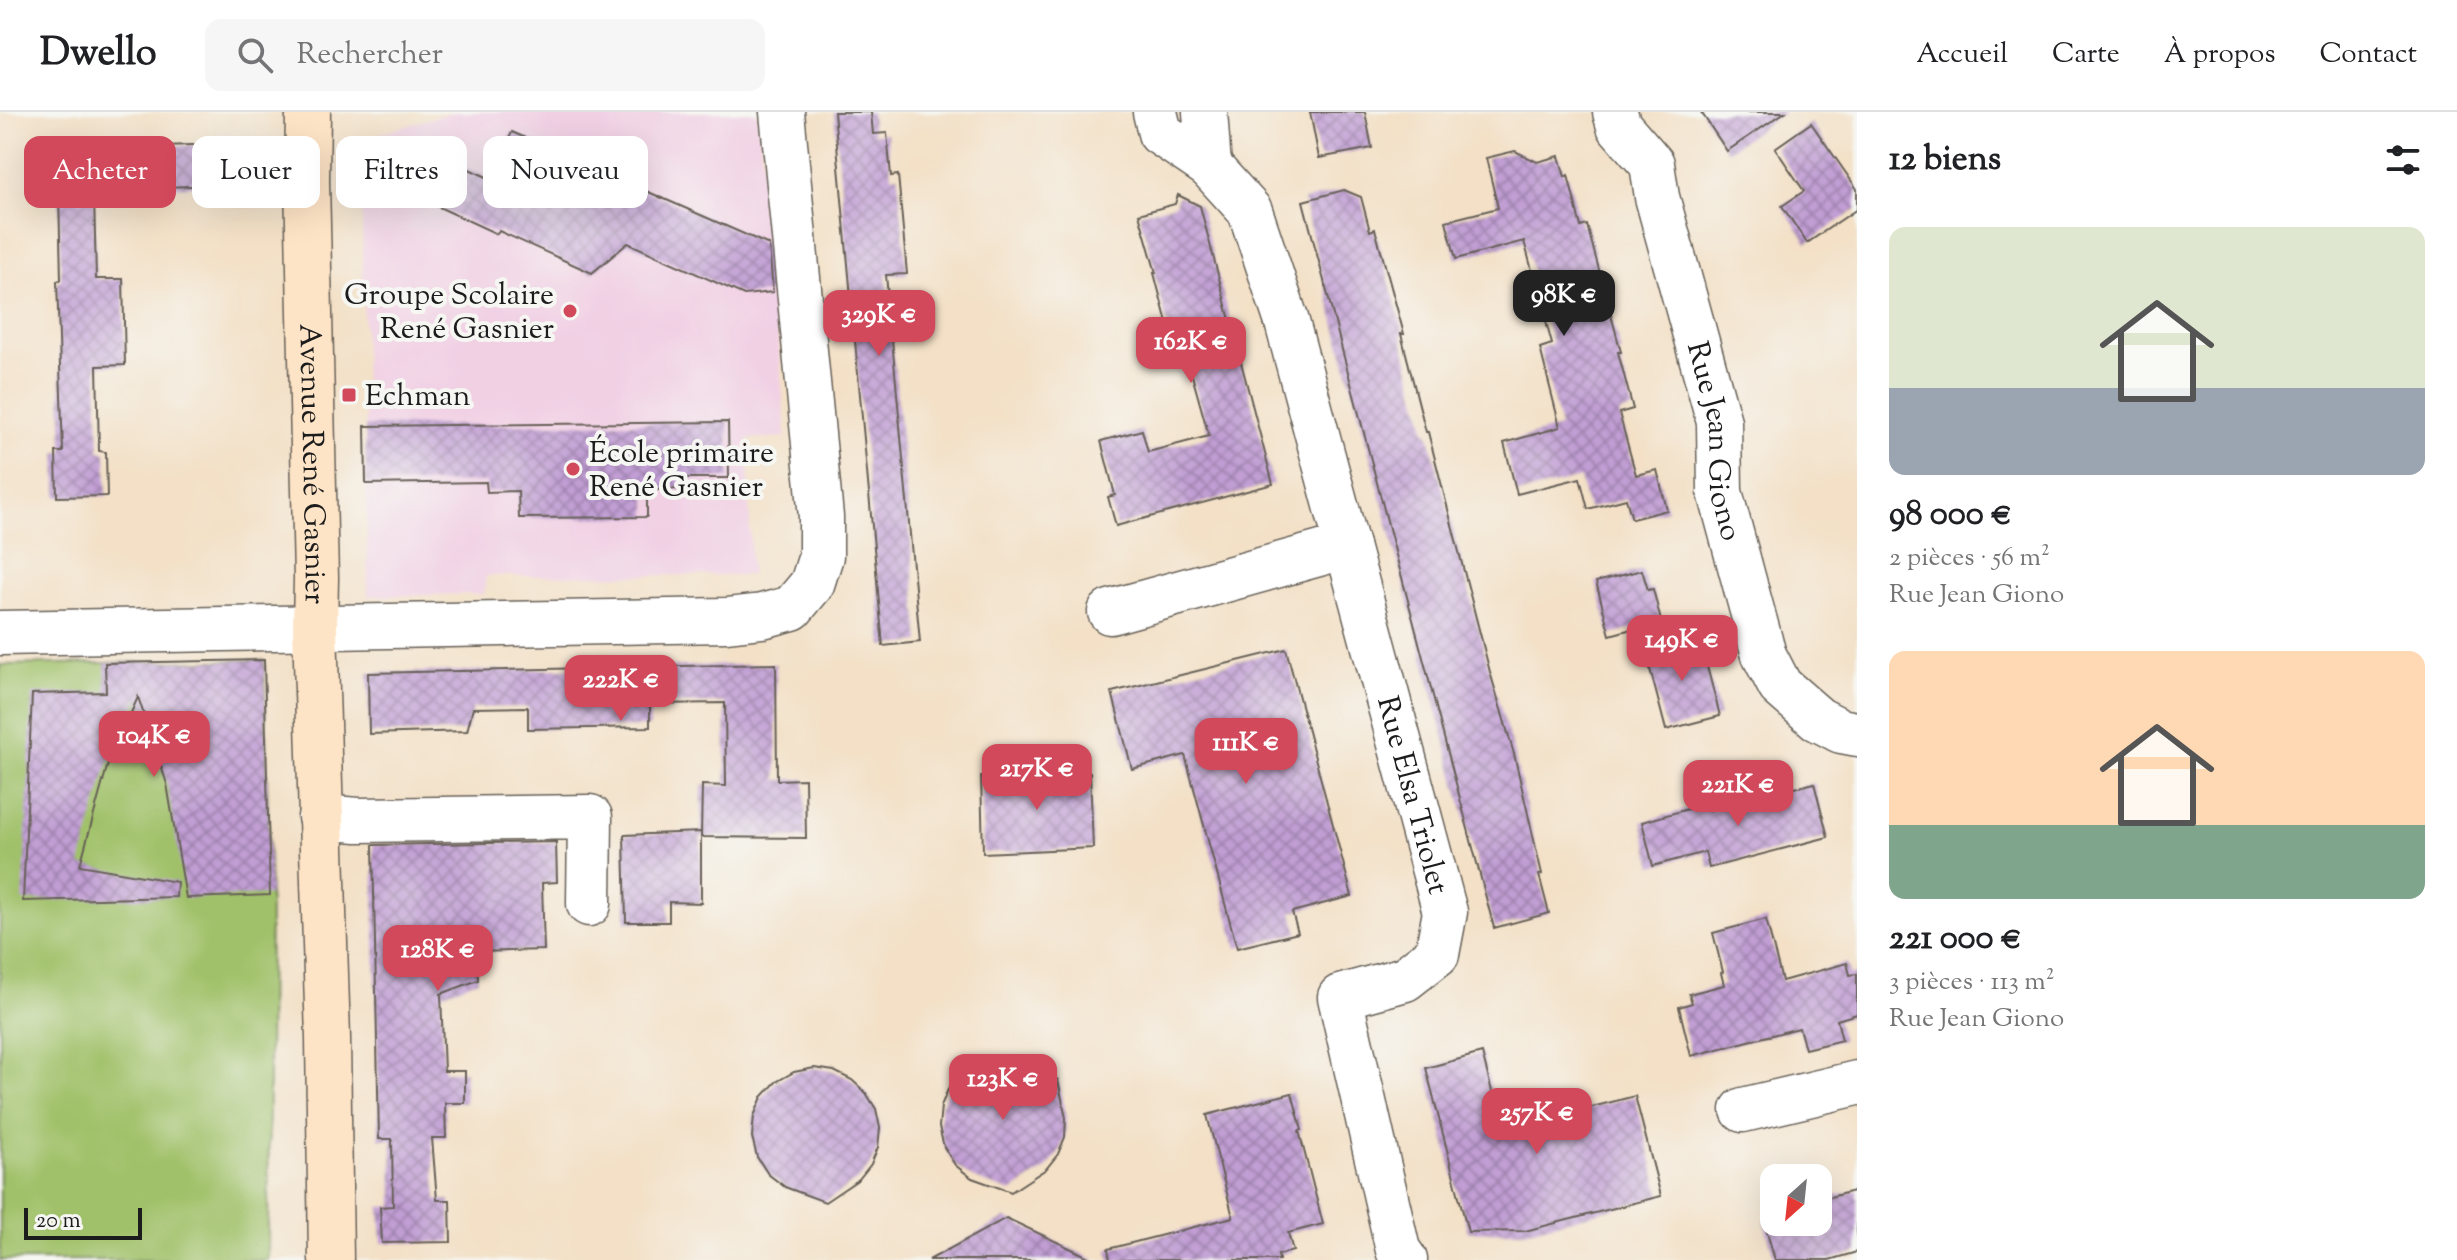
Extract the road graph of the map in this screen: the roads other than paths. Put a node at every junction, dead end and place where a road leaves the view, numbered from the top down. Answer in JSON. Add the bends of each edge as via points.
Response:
{"nodes":[{"id":1,"x":308,"y":112,"type":"edge"},
{"id":2,"x":782,"y":112,"type":"edge"},
{"id":3,"x":1155,"y":112,"type":"edge"},
{"id":4,"x":1205,"y":112,"type":"edge"},
{"id":5,"x":1615,"y":112,"type":"edge"},
{"id":6,"x":1209,"y":166,"type":"junction"},
{"id":7,"x":1347,"y":546,"type":"junction"},
{"id":8,"x":1110,"y":612,"type":"dead end"},
{"id":9,"x":315,"y":628,"type":"junction"},
{"id":10,"x":0,"y":633,"type":"edge"},
{"id":11,"x":1857,"y":734,"type":"edge"},
{"id":12,"x":320,"y":817,"type":"junction"},
{"id":13,"x":589,"y":904,"type":"dead end"},
{"id":14,"x":1857,"y":1083,"type":"edge"},
{"id":15,"x":1743,"y":1110,"type":"dead end"},
{"id":16,"x":331,"y":1260,"type":"edge"},
{"id":17,"x":1405,"y":1260,"type":"edge"}],
"edges":[{"from":1,"to":9,"type":"main road","name":"Avenue René Gasnier"},
{"from":2,"to":9,"type":"street","via":[[821,517],[821,556],[812,584],[792,608],[727,620]]},
{"from":3,"to":6,"type":"street","name":"Rue Elsa Triolet","via":[[1160,133]]},
{"from":4,"to":6,"type":"street"},
{"from":5,"to":11,"type":"street","name":"Rue Jean Giono","via":[[1619,126],[1652,164],[1719,422],[1720,492],[1764,655],[1780,686],[1818,719]]},
{"from":6,"to":7,"type":"street","name":"Rue Elsa Triolet","via":[[1250,211],[1287,322]]},
{"from":7,"to":8,"type":"street"},
{"from":7,"to":17,"type":"street","name":"Rue Elsa Triolet","via":[[1445,912],[1437,954],[1405,979],[1340,997],[1398,1250]]},
{"from":9,"to":10,"type":"street"},
{"from":9,"to":12,"type":"main road","name":"Avenue René Gasnier"},
{"from":12,"to":13,"type":"street","via":[[590,817]]},
{"from":12,"to":16,"type":"main road","name":"Avenue René Gasnier"},
{"from":14,"to":15,"type":"street"}]}
